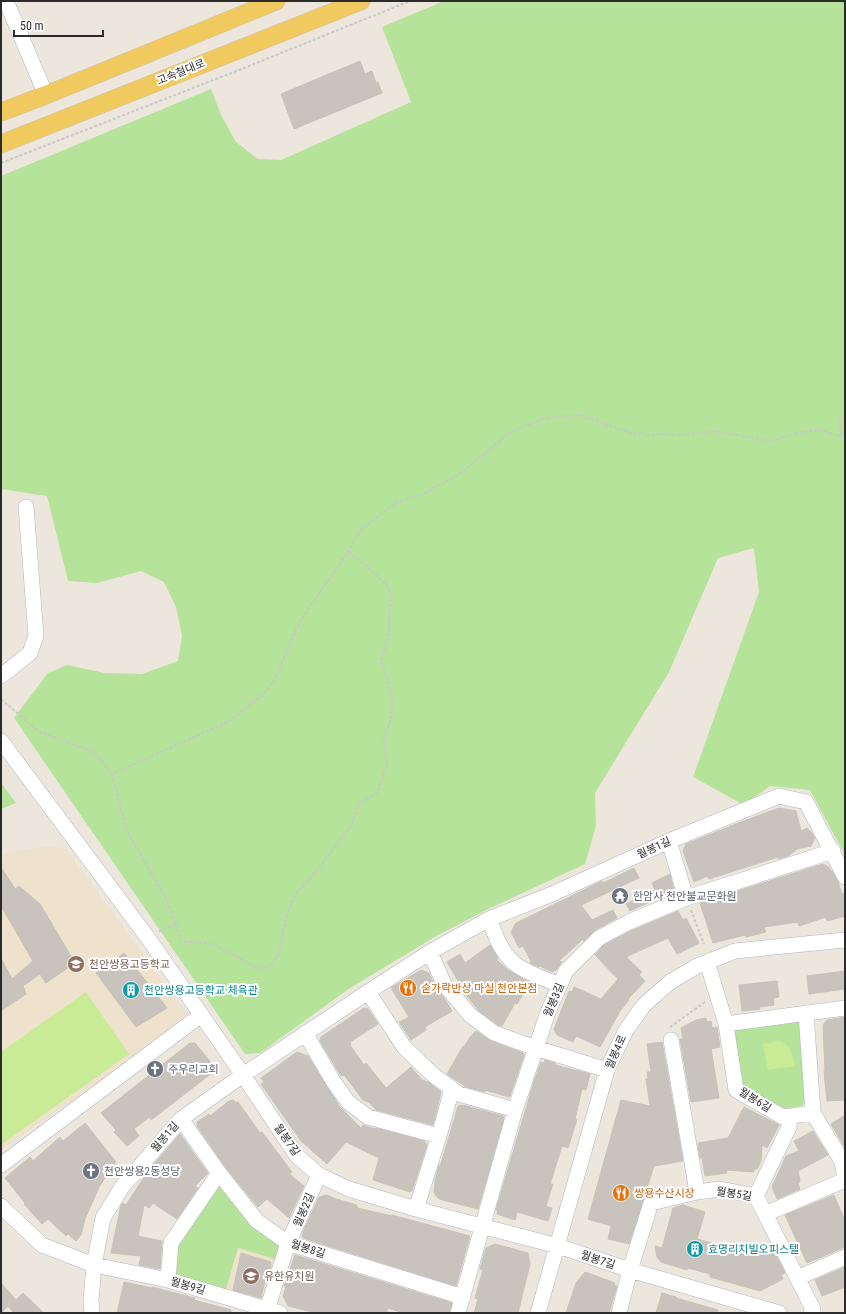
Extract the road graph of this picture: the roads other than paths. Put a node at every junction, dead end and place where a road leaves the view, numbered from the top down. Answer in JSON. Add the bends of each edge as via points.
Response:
{"nodes":[{"id":1,"x":6,"y":1,"type":"edge"},
{"id":2,"x":276,"y":1,"type":"edge"},
{"id":3,"x":361,"y":1,"type":"edge"},
{"id":4,"x":46,"y":95,"type":"junction"},
{"id":5,"x":1,"y":112,"type":"edge"},
{"id":6,"x":1,"y":144,"type":"edge"},
{"id":7,"x":26,"y":507,"type":"dead end"},
{"id":8,"x":1,"y":676,"type":"edge"},
{"id":9,"x":1,"y":741,"type":"edge"},
{"id":10,"x":669,"y":841,"type":"junction"},
{"id":11,"x":833,"y":851,"type":"junction"},
{"id":12,"x":845,"y":877,"type":"edge"},
{"id":13,"x":686,"y":898,"type":"junction"},
{"id":14,"x":489,"y":919,"type":"junction"},
{"id":15,"x":845,"y":940,"type":"edge"},
{"id":16,"x":430,"y":952,"type":"junction"},
{"id":17,"x":707,"y":962,"type":"junction"},
{"id":18,"x":560,"y":985,"type":"junction"},
{"id":19,"x":368,"y":992,"type":"junction"},
{"id":20,"x":845,"y":1008,"type":"edge"},
{"id":21,"x":806,"y":1013,"type":"junction"},
{"id":22,"x":201,"y":1014,"type":"junction"},
{"id":23,"x":726,"y":1024,"type":"junction"},
{"id":24,"x":305,"y":1034,"type":"junction"},
{"id":25,"x":671,"y":1040,"type":"road end"},
{"id":26,"x":536,"y":1048,"type":"junction"},
{"id":27,"x":607,"y":1070,"type":"junction"},
{"id":28,"x":243,"y":1075,"type":"junction"},
{"id":29,"x":452,"y":1089,"type":"junction"},
{"id":30,"x":515,"y":1110,"type":"junction"},
{"id":31,"x":813,"y":1114,"type":"junction"},
{"id":32,"x":790,"y":1116,"type":"junction"},
{"id":33,"x":181,"y":1119,"type":"junction"},
{"id":34,"x":439,"y":1136,"type":"junction"},
{"id":35,"x":1,"y":1165,"type":"edge"},
{"id":36,"x":219,"y":1174,"type":"junction"},
{"id":37,"x":319,"y":1175,"type":"junction"},
{"id":38,"x":845,"y":1180,"type":"edge"},
{"id":39,"x":696,"y":1192,"type":"junction"},
{"id":40,"x":756,"y":1196,"type":"junction"},
{"id":41,"x":1,"y":1206,"type":"edge"},
{"id":42,"x":416,"y":1209,"type":"junction"},
{"id":43,"x":765,"y":1214,"type":"junction"},
{"id":44,"x":483,"y":1226,"type":"junction"},
{"id":45,"x":288,"y":1243,"type":"junction"},
{"id":46,"x":558,"y":1246,"type":"junction"},
{"id":47,"x":845,"y":1258,"type":"edge"},
{"id":48,"x":94,"y":1265,"type":"junction"},
{"id":49,"x":630,"y":1270,"type":"junction"},
{"id":50,"x":798,"y":1278,"type":"junction"},
{"id":51,"x":168,"y":1280,"type":"junction"},
{"id":52,"x":462,"y":1297,"type":"junction"},
{"id":53,"x":271,"y":1312,"type":"edge"},
{"id":54,"x":92,"y":1313,"type":"edge"},
{"id":55,"x":458,"y":1313,"type":"edge"},
{"id":56,"x":538,"y":1313,"type":"edge"},
{"id":57,"x":619,"y":1313,"type":"edge"},
{"id":58,"x":779,"y":1313,"type":"edge"},
{"id":59,"x":811,"y":1313,"type":"edge"}],
"edges":[{"from":1,"to":4,"type":"street"},
{"from":2,"to":4,"type":"main road"},
{"from":3,"to":6,"type":"main road","name":"고속철대로"},
{"from":4,"to":5,"type":"main road"},
{"from":7,"to":8,"type":"street","via":[[36,636],[30,653]]},
{"from":9,"to":22,"type":"street","name":"월봉7길","via":[[148,938]]},
{"from":10,"to":11,"type":"street","name":"월봉1길","via":[[779,796],[806,802]]},
{"from":10,"to":13,"type":"street"},
{"from":10,"to":14,"type":"street","name":"월봉1길","via":[[552,894]]},
{"from":11,"to":12,"type":"street","name":"월봉1길"},
{"from":11,"to":13,"type":"street","name":"월봉3길"},
{"from":13,"to":18,"type":"street","name":"월봉3길","via":[[629,922],[599,938],[566,971]]},
{"from":14,"to":16,"type":"street","name":"월봉1길"},
{"from":14,"to":18,"type":"street","via":[[500,947],[514,964]]},
{"from":15,"to":17,"type":"street","name":"월봉4로","via":[[735,951]]},
{"from":16,"to":19,"type":"street","name":"월봉1길"},
{"from":16,"to":26,"type":"street","via":[[444,984],[470,1015],[494,1033]]},
{"from":17,"to":23,"type":"street","name":"월봉6길"},
{"from":17,"to":27,"type":"street","name":"월봉4로","via":[[670,982],[644,1005],[626,1030]]},
{"from":18,"to":26,"type":"street","name":"월봉3길"},
{"from":19,"to":24,"type":"street","name":"월봉1길"},
{"from":19,"to":29,"type":"street","via":[[404,1048]]},
{"from":20,"to":21,"type":"street"},
{"from":21,"to":23,"type":"street"},
{"from":21,"to":31,"type":"street"},
{"from":22,"to":28,"type":"street","name":"월봉7길"},
{"from":22,"to":35,"type":"street"},
{"from":23,"to":32,"type":"street","name":"월봉6길","via":[[736,1090],[783,1117]]},
{"from":24,"to":28,"type":"street","name":"월봉1길"},
{"from":24,"to":34,"type":"street","via":[[348,1102],[368,1117]]},
{"from":25,"to":39,"type":"street"},
{"from":26,"to":27,"type":"street"},
{"from":26,"to":30,"type":"street","name":"월봉3길"},
{"from":27,"to":46,"type":"street","name":"월봉4로"},
{"from":28,"to":33,"type":"street","name":"월봉1길"},
{"from":28,"to":37,"type":"street","name":"월봉7길","via":[[297,1156]]},
{"from":29,"to":30,"type":"street","via":[[459,1094]]},
{"from":29,"to":34,"type":"street"},
{"from":30,"to":44,"type":"street","name":"월봉3길"},
{"from":31,"to":32,"type":"street","name":"월봉6길"},
{"from":31,"to":38,"type":"street","via":[[842,1161]]},
{"from":32,"to":40,"type":"street","via":[[789,1127]]},
{"from":33,"to":36,"type":"street","name":"월봉8길"},
{"from":33,"to":48,"type":"street","name":"월봉1길","via":[[122,1187],[103,1218]]},
{"from":34,"to":42,"type":"street"},
{"from":36,"to":45,"type":"street","name":"월봉8길","via":[[256,1221]]},
{"from":36,"to":51,"type":"street","via":[[171,1243]]},
{"from":37,"to":42,"type":"street","name":"월봉7길","via":[[350,1189]]},
{"from":37,"to":45,"type":"street","name":"월봉2길"},
{"from":38,"to":43,"type":"street"},
{"from":39,"to":40,"type":"street","name":"월봉5길","via":[[720,1189]]},
{"from":39,"to":49,"type":"street","name":"월봉5길","via":[[651,1203]]},
{"from":40,"to":43,"type":"street","name":"월봉5길"},
{"from":41,"to":48,"type":"street","name":"월봉9길","via":[[42,1245]]},
{"from":42,"to":44,"type":"street","name":"월봉7길"},
{"from":43,"to":50,"type":"street","name":"월봉5길"},
{"from":44,"to":46,"type":"street","name":"월봉7길"},
{"from":44,"to":52,"type":"street","name":"월봉3길"},
{"from":45,"to":52,"type":"street","name":"월봉8길"},
{"from":45,"to":53,"type":"street","name":"월봉2길"},
{"from":46,"to":49,"type":"street","name":"월봉7길"},
{"from":46,"to":56,"type":"street","name":"월봉4로"},
{"from":47,"to":50,"type":"street"},
{"from":48,"to":51,"type":"street","name":"월봉9길"},
{"from":48,"to":54,"type":"street","name":"월봉1길"},
{"from":49,"to":57,"type":"street","name":"월봉5길"},
{"from":49,"to":58,"type":"street","name":"월봉7길"},
{"from":50,"to":59,"type":"street","name":"월봉5길","via":[[813,1309]]},
{"from":51,"to":53,"type":"street","name":"월봉9길"},
{"from":52,"to":55,"type":"street","name":"월봉3길"}]}
